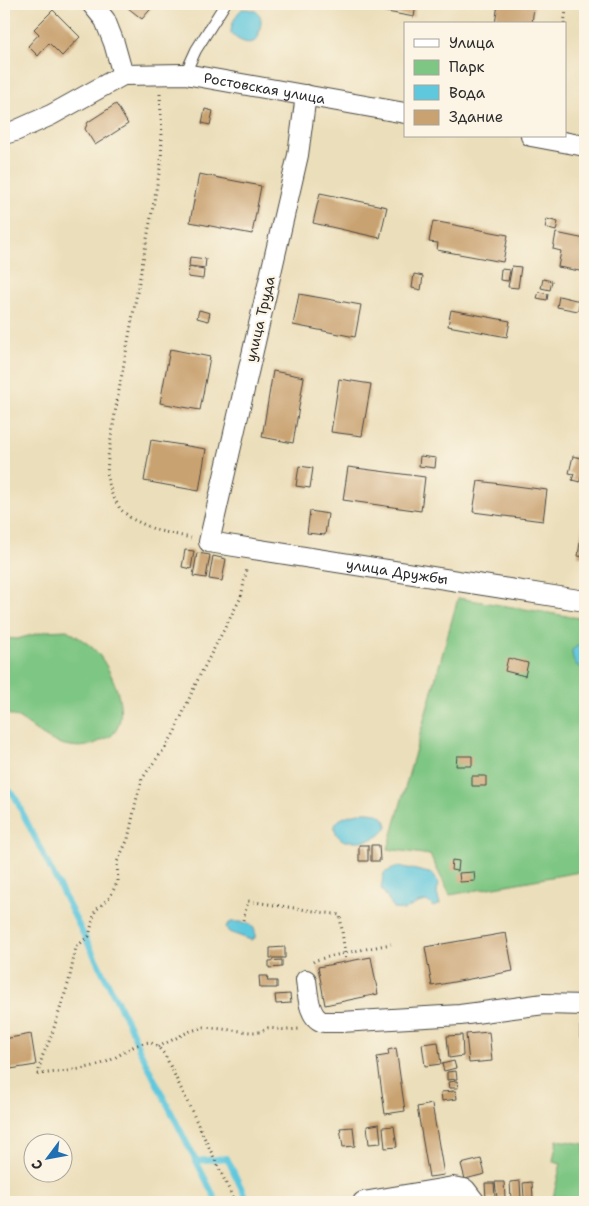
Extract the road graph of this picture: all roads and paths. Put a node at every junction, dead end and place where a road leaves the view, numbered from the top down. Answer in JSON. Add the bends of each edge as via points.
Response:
{"nodes":[{"id":1,"x":92,"y":4,"type":"edge"},
{"id":2,"x":225,"y":4,"type":"edge"},
{"id":3,"x":567,"y":4,"type":"edge"},
{"id":4,"x":564,"y":22,"type":"edge"},
{"id":5,"x":160,"y":74,"type":"junction"},
{"id":6,"x":185,"y":74,"type":"junction"},
{"id":7,"x":123,"y":75,"type":"junction"},
{"id":8,"x":306,"y":95,"type":"junction"},
{"id":9,"x":404,"y":113,"type":"edge"},
{"id":10,"x":4,"y":134,"type":"edge"},
{"id":11,"x":542,"y":138,"type":"edge"},
{"id":12,"x":585,"y":146,"type":"edge"},
{"id":13,"x":209,"y":542,"type":"junction"},
{"id":14,"x":252,"y":549,"type":"junction"},
{"id":15,"x":585,"y":601,"type":"edge"},
{"id":16,"x":243,"y":920,"type":"dead end"},
{"id":17,"x":391,"y":944,"type":"dead end"},
{"id":18,"x":345,"y":952,"type":"junction"},
{"id":19,"x":346,"y":962,"type":"dead end"},
{"id":20,"x":306,"y":980,"type":"joint"},
{"id":21,"x":585,"y":1005,"type":"edge"},
{"id":22,"x":323,"y":1022,"type":"junction"},
{"id":23,"x":158,"y":1047,"type":"junction"},
{"id":24,"x":235,"y":1202,"type":"edge"},
{"id":25,"x":363,"y":1202,"type":"edge"},
{"id":26,"x":475,"y":1202,"type":"edge"}],
"edges":[{"from":1,"to":7,"type":"street","via":[[105,20]]},
{"from":2,"to":6,"type":"lane"},
{"from":3,"to":4,"type":"path"},
{"from":5,"to":6,"type":"street","name":"Ростовская улица"},
{"from":5,"to":7,"type":"street","name":"Ростовская улица"},
{"from":5,"to":13,"type":"path","via":[[161,163],[117,401],[107,477],[120,510],[132,520],[156,530]]},
{"from":6,"to":8,"type":"street","name":"Ростовская улица"},
{"from":7,"to":10,"type":"street","via":[[51,115]]},
{"from":8,"to":9,"type":"street","name":"Ростовская улица"},
{"from":8,"to":13,"type":"street","name":"улица Труда","via":[[298,155]]},
{"from":11,"to":12,"type":"street"},
{"from":13,"to":14,"type":"street","name":"улица Дружбы"},
{"from":14,"to":15,"type":"street","name":"улица Дружбы"},
{"from":14,"to":23,"type":"path","via":[[241,597],[174,733],[142,779],[128,839],[117,862],[118,881],[110,897],[94,911],[89,936],[76,947],[69,981],[38,1074],[90,1068],[141,1043],[150,1042]]},
{"from":16,"to":18,"type":"path","via":[[248,901],[340,915]]},
{"from":17,"to":18,"type":"path"},
{"from":18,"to":19,"type":"path"},
{"from":18,"to":20,"type":"path","via":[[316,960],[308,966]]},
{"from":20,"to":22,"type":"street","via":[[311,1009]]},
{"from":21,"to":22,"type":"street","via":[[544,1004],[460,1015]]},
{"from":22,"to":23,"type":"path","via":[[309,1028],[268,1028],[260,1032],[204,1027]]},
{"from":23,"to":24,"type":"path"},
{"from":25,"to":26,"type":"street","via":[[453,1187],[465,1189]]}]}
